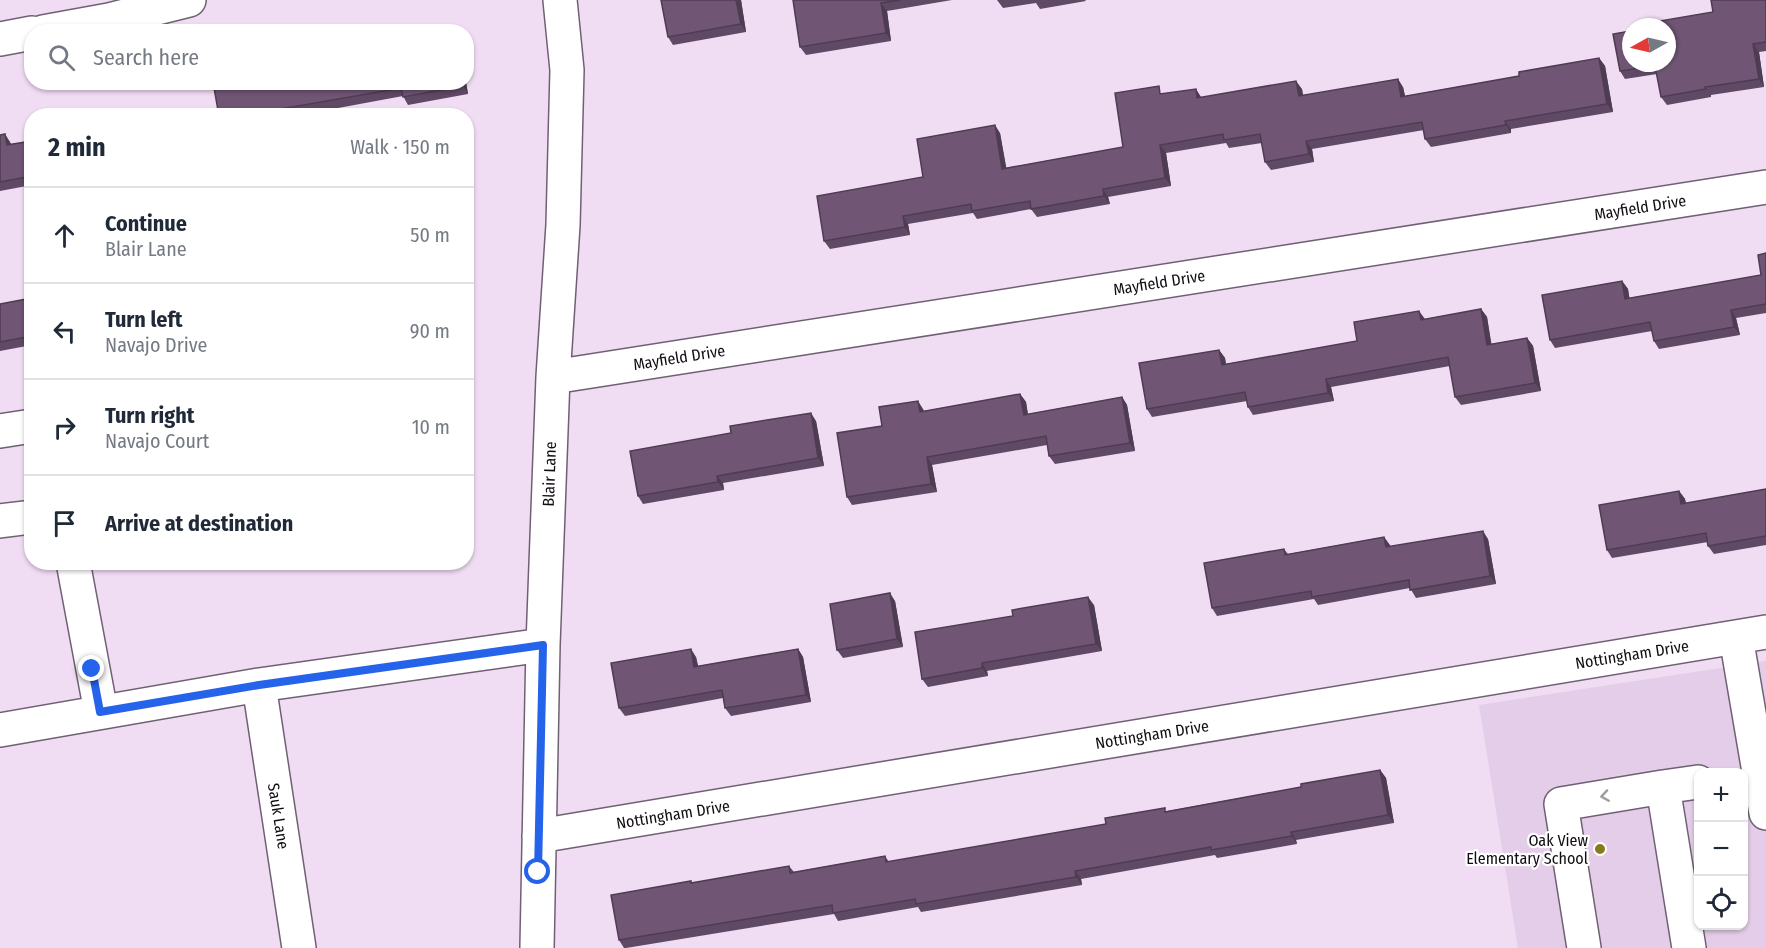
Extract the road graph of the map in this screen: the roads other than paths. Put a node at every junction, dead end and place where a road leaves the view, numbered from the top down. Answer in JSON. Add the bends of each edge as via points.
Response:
{"nodes":[{"id":1,"x":189,"y":0,"type":"edge"},
{"id":2,"x":560,"y":0,"type":"edge"},
{"id":3,"x":87,"y":24,"type":"edge"},
{"id":4,"x":24,"y":34,"type":"edge"},
{"id":5,"x":0,"y":39,"type":"edge"},
{"id":6,"x":1766,"y":187,"type":"edge"},
{"id":7,"x":553,"y":377,"type":"junction"},
{"id":8,"x":24,"y":427,"type":"edge"},
{"id":9,"x":0,"y":430,"type":"edge"},
{"id":10,"x":24,"y":518,"type":"edge"},
{"id":11,"x":0,"y":521,"type":"edge"},
{"id":12,"x":74,"y":570,"type":"edge"},
{"id":13,"x":1751,"y":635,"type":"edge"},
{"id":14,"x":543,"y":645,"type":"junction"},
{"id":15,"x":259,"y":685,"type":"junction"},
{"id":16,"x":100,"y":712,"type":"junction"},
{"id":17,"x":0,"y":730,"type":"edge"},
{"id":18,"x":1751,"y":774,"type":"edge"},
{"id":19,"x":1694,"y":783,"type":"edge"},
{"id":20,"x":1663,"y":787,"type":"junction"},
{"id":21,"x":1766,"y":813,"type":"edge"},
{"id":22,"x":539,"y":836,"type":"junction"},
{"id":23,"x":299,"y":948,"type":"edge"},
{"id":24,"x":537,"y":948,"type":"edge"},
{"id":25,"x":1584,"y":948,"type":"edge"},
{"id":26,"x":1689,"y":948,"type":"edge"}],
"edges":[{"from":1,"to":3,"type":"street"},
{"from":2,"to":7,"type":"street","name":"Blair Lane","via":[[567,70],[563,225]]},
{"from":4,"to":5,"type":"street"},
{"from":6,"to":7,"type":"street","name":"Mayfield Drive"},
{"from":7,"to":14,"type":"street","name":"Blair Lane"},
{"from":8,"to":9,"type":"street"},
{"from":10,"to":11,"type":"street"},
{"from":12,"to":16,"type":"street"},
{"from":13,"to":18,"type":"street"},
{"from":13,"to":22,"type":"street","name":"Nottingham Drive"},
{"from":14,"to":15,"type":"street"},
{"from":14,"to":22,"type":"street","name":"Blair Lane"},
{"from":15,"to":16,"type":"street"},
{"from":15,"to":23,"type":"street","name":"Sauk Lane"},
{"from":16,"to":17,"type":"street"},
{"from":18,"to":21,"type":"street"},
{"from":19,"to":20,"type":"street"},
{"from":20,"to":25,"type":"street","one_way":true,"via":[[1561,804]]},
{"from":20,"to":26,"type":"street"},
{"from":22,"to":24,"type":"street","name":"Blair Lane"}]}
